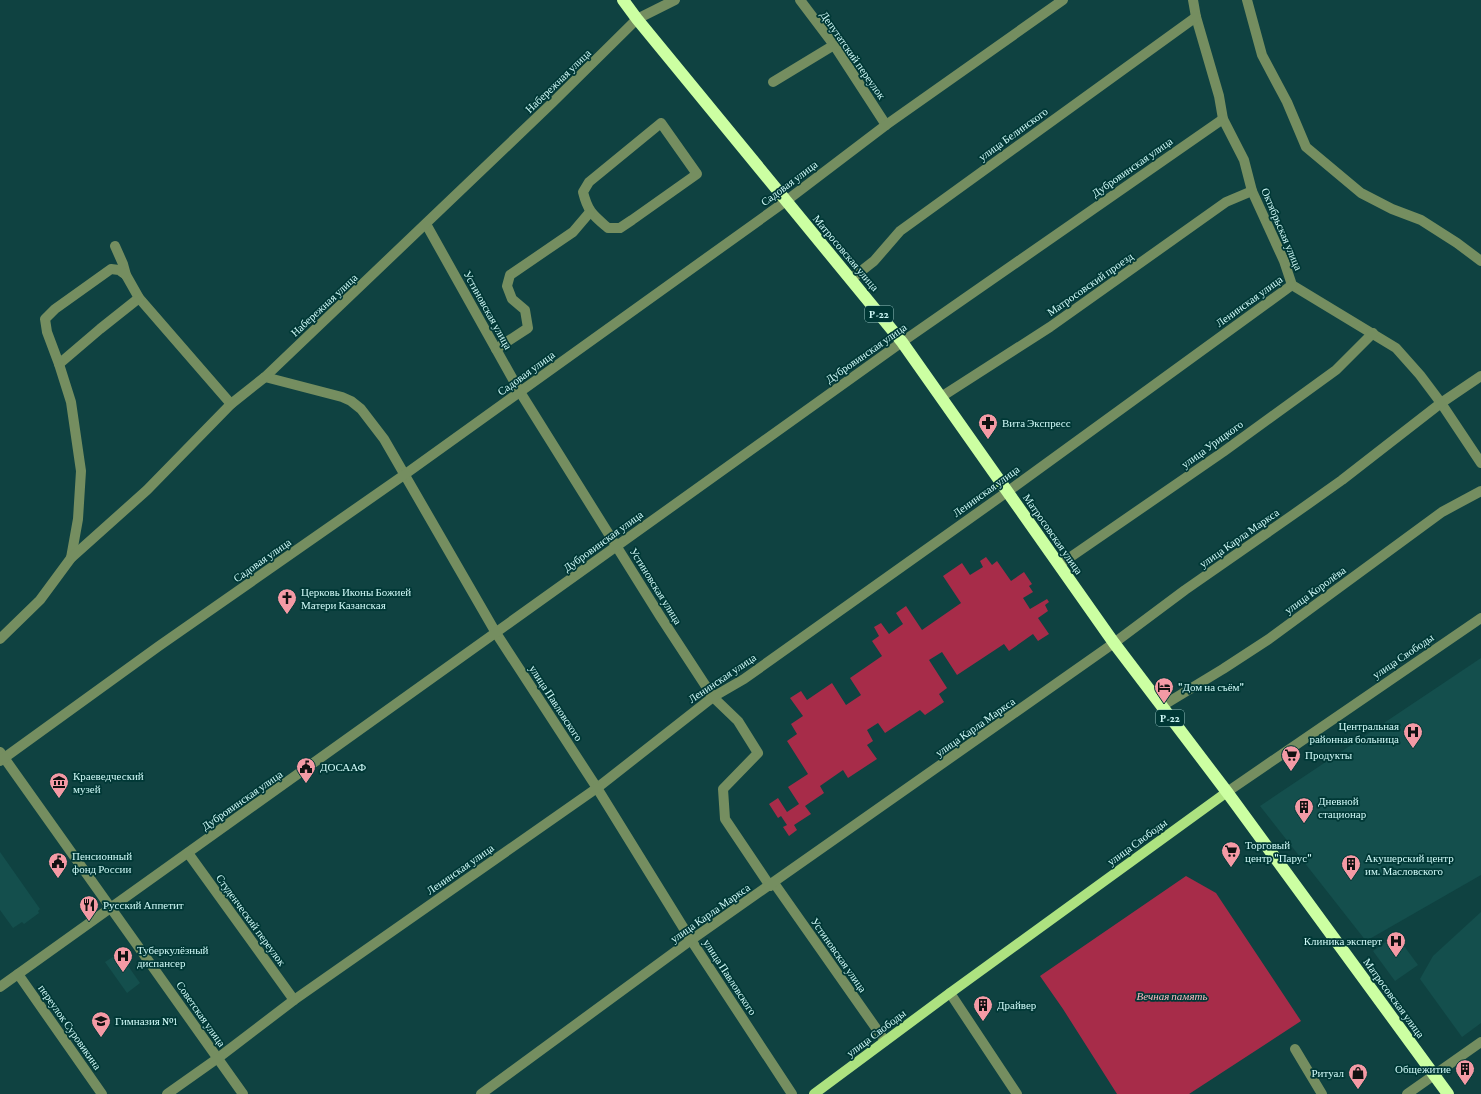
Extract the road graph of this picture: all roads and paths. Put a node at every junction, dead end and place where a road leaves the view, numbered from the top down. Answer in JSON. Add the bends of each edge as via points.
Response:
{"nodes":[{"id":1,"x":623,"y":0,"type":"edge"},
{"id":2,"x":675,"y":0,"type":"edge"},
{"id":3,"x":800,"y":0,"type":"edge"},
{"id":4,"x":1063,"y":0,"type":"edge"},
{"id":5,"x":1193,"y":0,"type":"edge"},
{"id":6,"x":1247,"y":0,"type":"edge"},
{"id":7,"x":1196,"y":17,"type":"junction"},
{"id":8,"x":637,"y":19,"type":"junction"},
{"id":9,"x":834,"y":45,"type":"junction"},
{"id":10,"x":773,"y":82,"type":"dead end"},
{"id":11,"x":1223,"y":119,"type":"junction"},
{"id":12,"x":886,"y":125,"type":"junction"},
{"id":13,"x":1252,"y":191,"type":"junction"},
{"id":14,"x":786,"y":201,"type":"junction"},
{"id":15,"x":590,"y":212,"type":"junction"},
{"id":16,"x":426,"y":224,"type":"junction"},
{"id":17,"x":115,"y":246,"type":"dead end"},
{"id":18,"x":1481,"y":261,"type":"edge"},
{"id":19,"x":126,"y":275,"type":"junction"},
{"id":20,"x":851,"y":279,"type":"junction"},
{"id":21,"x":1292,"y":285,"type":"junction"},
{"id":22,"x":139,"y":298,"type":"junction"},
{"id":23,"x":1373,"y":333,"type":"junction"},
{"id":24,"x":902,"y":342,"type":"junction"},
{"id":25,"x":496,"y":349,"type":"junction"},
{"id":26,"x":59,"y":364,"type":"junction"},
{"id":27,"x":1481,"y":376,"type":"edge"},
{"id":28,"x":265,"y":377,"type":"junction"},
{"id":29,"x":520,"y":392,"type":"junction"},
{"id":30,"x":941,"y":397,"type":"junction"},
{"id":31,"x":1441,"y":402,"type":"junction"},
{"id":32,"x":231,"y":404,"type":"junction"},
{"id":33,"x":1481,"y":463,"type":"edge"},
{"id":34,"x":404,"y":475,"type":"junction"},
{"id":35,"x":1481,"y":491,"type":"edge"},
{"id":36,"x":1007,"y":492,"type":"junction"},
{"id":37,"x":616,"y":546,"type":"junction"},
{"id":38,"x":71,"y":558,"type":"junction"},
{"id":39,"x":1058,"y":565,"type":"junction"},
{"id":40,"x":1481,"y":618,"type":"edge"},
{"id":41,"x":496,"y":633,"type":"junction"},
{"id":42,"x":0,"y":639,"type":"edge"},
{"id":43,"x":1114,"y":643,"type":"junction"},
{"id":44,"x":713,"y":697,"type":"junction"},
{"id":45,"x":1162,"y":706,"type":"junction"},
{"id":46,"x":1,"y":757,"type":"edge"},
{"id":47,"x":597,"y":788,"type":"junction"},
{"id":48,"x":1227,"y":792,"type":"junction"},
{"id":49,"x":188,"y":853,"type":"junction"},
{"id":50,"x":772,"y":884,"type":"junction"},
{"id":51,"x":111,"y":908,"type":"junction"},
{"id":52,"x":691,"y":940,"type":"junction"},
{"id":53,"x":18,"y":974,"type":"junction"},
{"id":54,"x":0,"y":987,"type":"edge"},
{"id":55,"x":950,"y":993,"type":"junction"},
{"id":56,"x":294,"y":1000,"type":"junction"},
{"id":57,"x":885,"y":1041,"type":"junction"},
{"id":58,"x":1481,"y":1042,"type":"edge"},
{"id":59,"x":1295,"y":1049,"type":"dead end"},
{"id":60,"x":218,"y":1058,"type":"junction"},
{"id":61,"x":1435,"y":1075,"type":"junction"},
{"id":62,"x":102,"y":1094,"type":"edge"},
{"id":63,"x":167,"y":1094,"type":"edge"},
{"id":64,"x":243,"y":1094,"type":"edge"},
{"id":65,"x":481,"y":1094,"type":"edge"},
{"id":66,"x":792,"y":1094,"type":"edge"},
{"id":67,"x":814,"y":1094,"type":"edge"},
{"id":68,"x":1018,"y":1094,"type":"edge"},
{"id":69,"x":1322,"y":1094,"type":"edge"},
{"id":70,"x":1407,"y":1094,"type":"edge"},
{"id":71,"x":1448,"y":1094,"type":"edge"}],
"edges":[{"from":1,"to":8,"type":"highway","name":"Матросовская улица","number":"Р-22"},
{"from":2,"to":8,"type":"street","name":"Набережная улица"},
{"from":3,"to":9,"type":"street","name":"Депутатский переулок"},
{"from":4,"to":12,"type":"street","name":"Садовая улица"},
{"from":5,"to":7,"type":"street","name":"Октябрьская улица"},
{"from":6,"to":18,"type":"street","via":[[1262,55],[1306,147],[1361,193],[1421,220]]},
{"from":7,"to":11,"type":"street","name":"Октябрьская улица","via":[[1219,96]]},
{"from":7,"to":20,"type":"street","name":"улица Белинского","via":[[900,231],[874,261]]},
{"from":8,"to":14,"type":"highway","name":"Матросовская улица","number":"Р-22"},
{"from":8,"to":16,"type":"street","name":"Набережная улица"},
{"from":9,"to":10,"type":"street"},
{"from":9,"to":12,"type":"street","name":"Депутатский переулок"},
{"from":11,"to":13,"type":"street","name":"Октябрьская улица","via":[[1244,160]]},
{"from":11,"to":24,"type":"street","name":"Дубровинская улица"},
{"from":12,"to":14,"type":"street","name":"Садовая улица"},
{"from":13,"to":21,"type":"street","name":"Октябрьская улица","via":[[1284,261]]},
{"from":13,"to":30,"type":"street","name":"Матросовский проезд","via":[[1226,202],[1050,327]]},
{"from":14,"to":20,"type":"highway","name":"Матросовская улица","number":"Р-22"},
{"from":14,"to":29,"type":"street","name":"Садовая улица"},
{"from":15,"to":15,"type":"street","via":[[583,192],[589,182],[661,123],[697,174],[620,228],[608,228]]},
{"from":15,"to":25,"type":"street","via":[[573,232],[510,275],[507,286],[512,299],[524,310],[528,328]]},
{"from":16,"to":25,"type":"street","name":"Устиновская улица"},
{"from":16,"to":28,"type":"street","name":"Набережная улица"},
{"from":17,"to":19,"type":"street"},
{"from":19,"to":22,"type":"street"},
{"from":19,"to":26,"type":"street","via":[[112,269],[55,309],[45,319]]},
{"from":20,"to":24,"type":"highway","name":"Матросовская улица","number":"Р-22"},
{"from":21,"to":23,"type":"street","name":"Октябрьская улица"},
{"from":21,"to":36,"type":"street","name":"Ленинская улица"},
{"from":22,"to":26,"type":"street"},
{"from":22,"to":32,"type":"street"},
{"from":23,"to":31,"type":"street","name":"Октябрьская улица","via":[[1396,348]]},
{"from":23,"to":39,"type":"street","name":"улица Урицкого","via":[[1336,370],[1223,452]]},
{"from":24,"to":30,"type":"highway","name":"Матросовская улица","number":"Р-22"},
{"from":24,"to":37,"type":"street","name":"Дубровинская улица"},
{"from":25,"to":29,"type":"street","name":"Устиновская улица"},
{"from":26,"to":38,"type":"street","via":[[71,402],[82,471],[78,519]]},
{"from":27,"to":31,"type":"street","name":"улица Карла Маркса"},
{"from":28,"to":32,"type":"street","name":"Набережная улица"},
{"from":28,"to":34,"type":"street","name":"улица Павловского","via":[[351,401],[360,408],[384,439]]},
{"from":29,"to":34,"type":"street","name":"Садовая улица"},
{"from":29,"to":37,"type":"street","name":"Устиновская улица"},
{"from":30,"to":36,"type":"highway","name":"Матросовская улица","number":"Р-22"},
{"from":31,"to":33,"type":"street","name":"Октябрьская улица"},
{"from":31,"to":43,"type":"street","name":"улица Карла Маркса","via":[[1342,480]]},
{"from":32,"to":38,"type":"street","name":"Набережная улица","via":[[147,490]]},
{"from":34,"to":41,"type":"street","name":"улица Павловского"},
{"from":34,"to":46,"type":"street","name":"Садовая улица"},
{"from":35,"to":45,"type":"street","name":"улица Королёва","via":[[1442,512],[1269,639]]},
{"from":36,"to":39,"type":"highway","name":"Матросовская улица","number":"Р-22"},
{"from":36,"to":44,"type":"street","name":"Ленинская улица","via":[[744,679]]},
{"from":37,"to":41,"type":"street","name":"Дубровинская улица"},
{"from":37,"to":44,"type":"street","name":"Устиновская улица"},
{"from":38,"to":42,"type":"street","name":"Набережная улица","via":[[40,600]]},
{"from":39,"to":43,"type":"highway","name":"Матросовская улица","number":"Р-22"},
{"from":40,"to":48,"type":"street","name":"улица Свободы"},
{"from":41,"to":47,"type":"street","name":"улица Павловского"},
{"from":41,"to":49,"type":"street","name":"Дубровинская улица"},
{"from":43,"to":45,"type":"highway","name":"Матросовская улица","number":"Р-22"},
{"from":43,"to":50,"type":"street","name":"улица Карла Маркса"},
{"from":44,"to":47,"type":"street","name":"Ленинская улица"},
{"from":44,"to":50,"type":"street","name":"Устиновская улица","via":[[738,721],[758,754],[723,789],[725,819]]},
{"from":45,"to":48,"type":"highway","name":"Матросовская улица","number":"Р-22"},
{"from":46,"to":51,"type":"street","name":"Советская улица"},
{"from":47,"to":52,"type":"street","name":"улица Павловского"},
{"from":47,"to":56,"type":"street","name":"Ленинская улица"},
{"from":48,"to":55,"type":"main road","name":"улица Свободы"},
{"from":48,"to":61,"type":"highway","name":"Матросовская улица","number":"Р-22"},
{"from":49,"to":51,"type":"street","name":"Дубровинская улица"},
{"from":49,"to":56,"type":"street","name":"Студенческий переулок"},
{"from":50,"to":52,"type":"street","name":"улица Карла Маркса"},
{"from":50,"to":57,"type":"street","name":"Устиновская улица"},
{"from":51,"to":53,"type":"street","name":"Дубровинская улица"},
{"from":51,"to":60,"type":"street","name":"Советская улица"},
{"from":52,"to":65,"type":"street","name":"улица Карла Маркса"},
{"from":52,"to":66,"type":"street","name":"улица Павловского"},
{"from":53,"to":54,"type":"street","name":"Дубровинская улица"},
{"from":53,"to":62,"type":"street","name":"переулок Суровикина"},
{"from":55,"to":57,"type":"main road","name":"улица Свободы"},
{"from":55,"to":68,"type":"street"},
{"from":56,"to":60,"type":"street","name":"Ленинская улица"},
{"from":57,"to":67,"type":"main road","name":"улица Свободы"},
{"from":58,"to":61,"type":"street"},
{"from":59,"to":69,"type":"street"},
{"from":60,"to":63,"type":"street","name":"Ленинская улица"},
{"from":60,"to":64,"type":"street","name":"Советская улица"},
{"from":61,"to":70,"type":"street"},
{"from":61,"to":71,"type":"highway","name":"Матросовская улица","number":"Р-22"}]}
